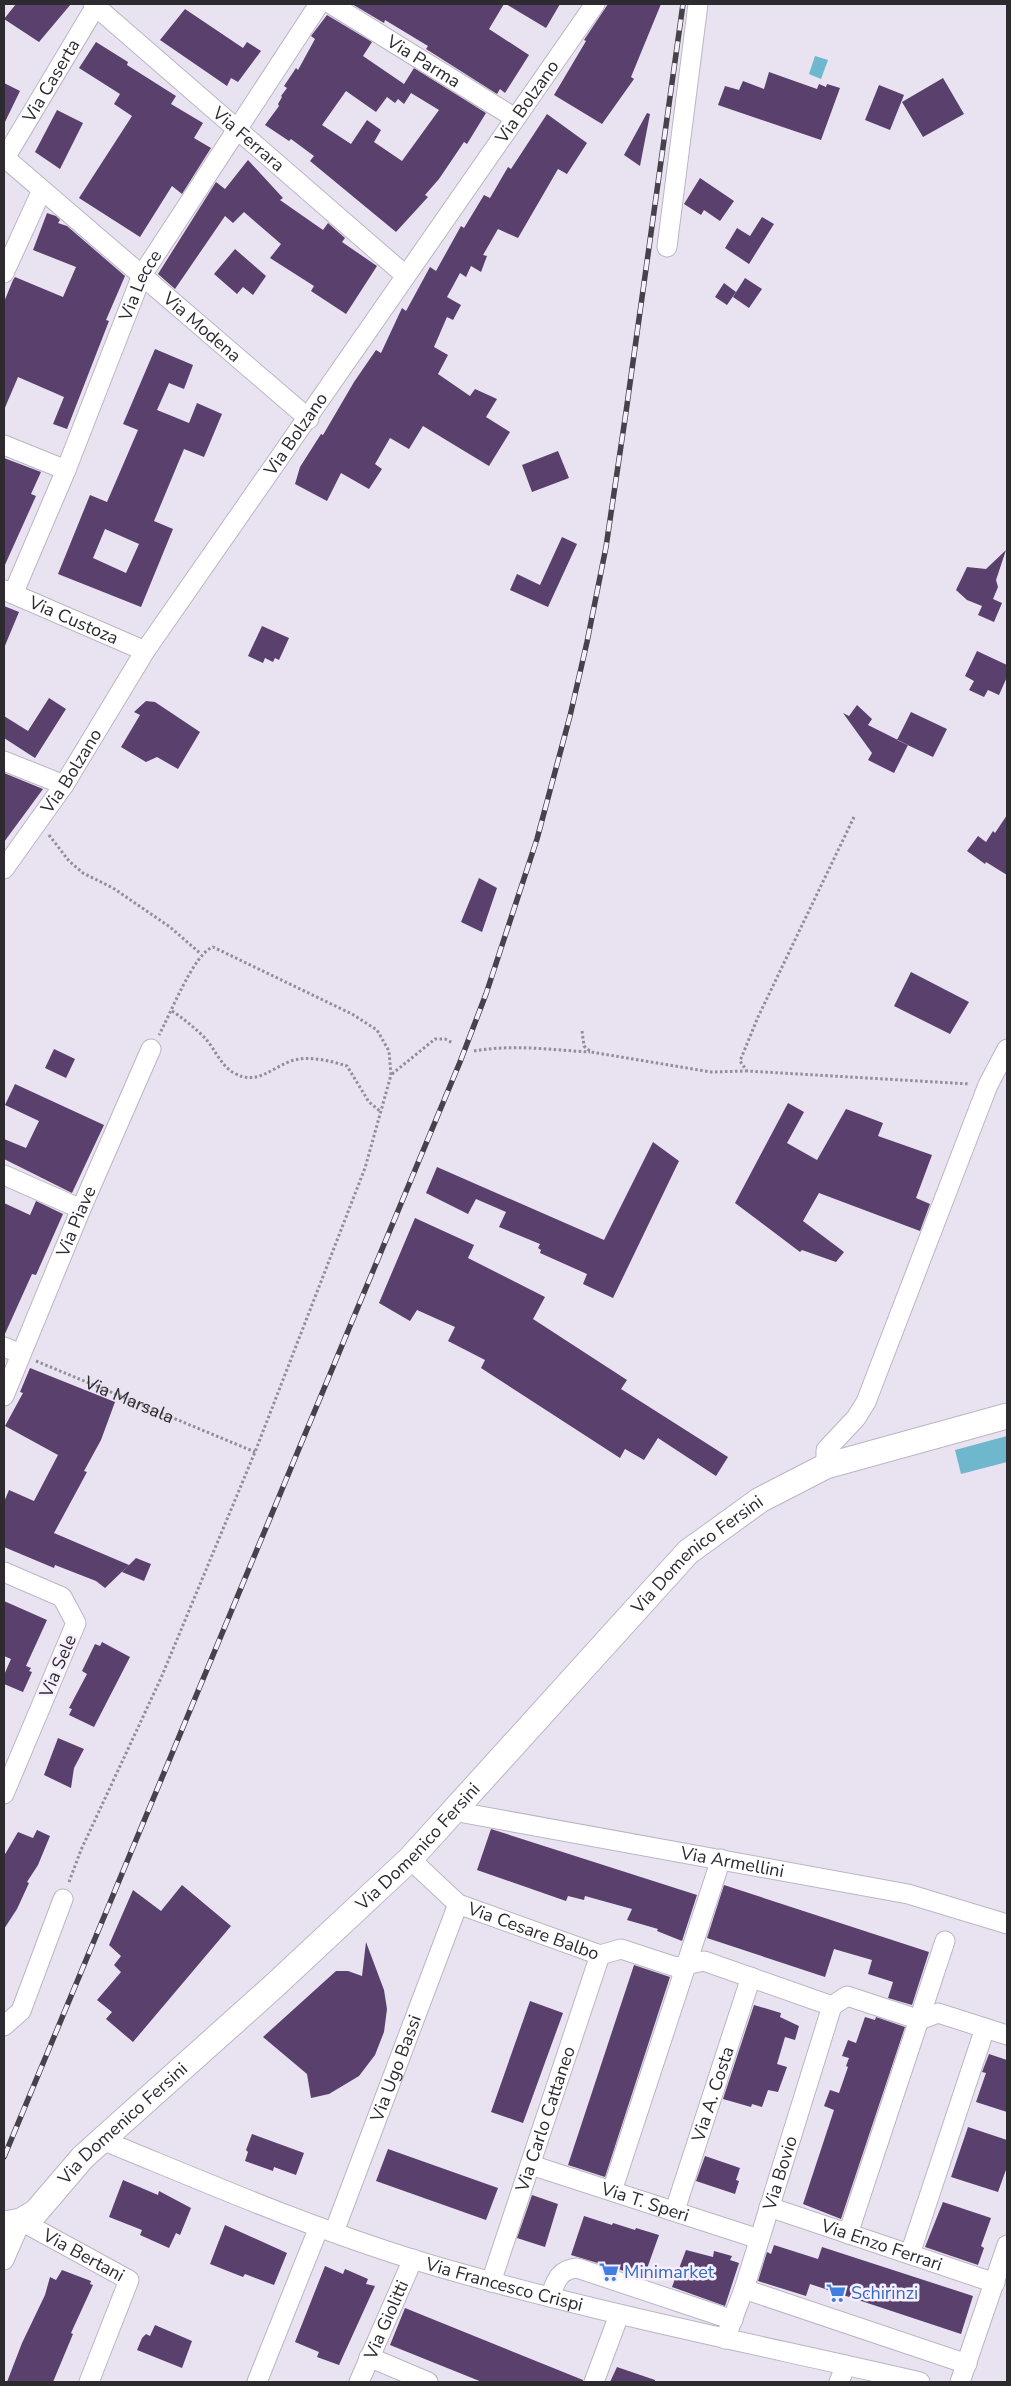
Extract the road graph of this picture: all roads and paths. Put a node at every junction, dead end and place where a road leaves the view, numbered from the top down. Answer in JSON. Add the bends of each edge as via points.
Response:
{"nodes":[{"id":1,"x":95,"y":4,"type":"edge"},
{"id":2,"x":319,"y":4,"type":"edge"},
{"id":3,"x":331,"y":4,"type":"edge"},
{"id":4,"x":595,"y":4,"type":"edge"},
{"id":5,"x":698,"y":4,"type":"edge"},
{"id":6,"x":515,"y":118,"type":"junction"},
{"id":7,"x":237,"y":129,"type":"junction"},
{"id":8,"x":4,"y":157,"type":"edge"},
{"id":9,"x":42,"y":190,"type":"junction"},
{"id":10,"x":668,"y":247,"type":"dead end"},
{"id":11,"x":4,"y":271,"type":"edge"},
{"id":12,"x":405,"y":275,"type":"junction"},
{"id":13,"x":142,"y":276,"type":"junction"},
{"id":14,"x":309,"y":419,"type":"junction"},
{"id":15,"x":4,"y":445,"type":"edge"},
{"id":16,"x":66,"y":470,"type":"junction"},
{"id":17,"x":9,"y":592,"type":"edge"},
{"id":18,"x":145,"y":651,"type":"junction"},
{"id":19,"x":4,"y":761,"type":"edge"},
{"id":20,"x":64,"y":785,"type":"junction"},
{"id":21,"x":854,"y":817,"type":"dead end"},
{"id":22,"x":40,"y":819,"type":"junction"},
{"id":23,"x":4,"y":867,"type":"edge"},
{"id":24,"x":201,"y":954,"type":"junction"},
{"id":25,"x":172,"y":1011,"type":"junction"},
{"id":26,"x":582,"y":1030,"type":"dead end"},
{"id":27,"x":453,"y":1043,"type":"dead end"},
{"id":28,"x":151,"y":1049,"type":"joint"},
{"id":29,"x":1007,"y":1049,"type":"edge"},
{"id":30,"x":474,"y":1052,"type":"dead end"},
{"id":31,"x":591,"y":1052,"type":"junction"},
{"id":32,"x":747,"y":1072,"type":"junction"},
{"id":33,"x":391,"y":1075,"type":"junction"},
{"id":34,"x":988,"y":1085,"type":"junction"},
{"id":35,"x":381,"y":1112,"type":"junction"},
{"id":36,"x":4,"y":1176,"type":"edge"},
{"id":37,"x":81,"y":1209,"type":"junction"},
{"id":38,"x":12,"y":1351,"type":"edge"},
{"id":39,"x":4,"y":1396,"type":"edge"},
{"id":40,"x":1007,"y":1416,"type":"edge"},
{"id":41,"x":255,"y":1452,"type":"junction"},
{"id":42,"x":826,"y":1466,"type":"junction"},
{"id":43,"x":4,"y":1572,"type":"edge"},
{"id":44,"x":4,"y":1794,"type":"edge"},
{"id":45,"x":453,"y":1811,"type":"junction"},
{"id":46,"x":410,"y":1859,"type":"junction"},
{"id":47,"x":721,"y":1859,"type":"junction"},
{"id":48,"x":63,"y":1900,"type":"joint"},
{"id":49,"x":458,"y":1904,"type":"junction"},
{"id":50,"x":1007,"y":1924,"type":"edge"},
{"id":51,"x":945,"y":1941,"type":"dead end"},
{"id":52,"x":600,"y":1955,"type":"junction"},
{"id":53,"x":686,"y":1965,"type":"junction"},
{"id":54,"x":751,"y":1978,"type":"junction"},
{"id":55,"x":832,"y":2006,"type":"junction"},
{"id":56,"x":920,"y":2020,"type":"junction"},
{"id":57,"x":4,"y":2026,"type":"edge"},
{"id":58,"x":985,"y":2028,"type":"junction"},
{"id":59,"x":1007,"y":2035,"type":"edge"},
{"id":60,"x":102,"y":2140,"type":"junction"},
{"id":61,"x":531,"y":2165,"type":"junction"},
{"id":62,"x":612,"y":2191,"type":"junction"},
{"id":63,"x":769,"y":2206,"type":"junction"},
{"id":64,"x":675,"y":2210,"type":"junction"},
{"id":65,"x":12,"y":2223,"type":"edge"},
{"id":66,"x":327,"y":2230,"type":"junction"},
{"id":67,"x":848,"y":2234,"type":"junction"},
{"id":68,"x":759,"y":2239,"type":"junction"},
{"id":69,"x":1007,"y":2245,"type":"edge"},
{"id":70,"x":910,"y":2254,"type":"junction"},
{"id":71,"x":413,"y":2259,"type":"junction"},
{"id":72,"x":4,"y":2260,"type":"edge"},
{"id":73,"x":490,"y":2282,"type":"junction"},
{"id":74,"x":995,"y":2283,"type":"junction"},
{"id":75,"x":744,"y":2289,"type":"junction"},
{"id":76,"x":550,"y":2297,"type":"junction"},
{"id":77,"x":619,"y":2315,"type":"junction"},
{"id":78,"x":733,"y":2320,"type":"junction"},
{"id":79,"x":725,"y":2339,"type":"junction"},
{"id":80,"x":369,"y":2358,"type":"junction"},
{"id":81,"x":967,"y":2364,"type":"junction"},
{"id":82,"x":842,"y":2374,"type":"edge"},
{"id":83,"x":89,"y":2382,"type":"edge"},
{"id":84,"x":257,"y":2382,"type":"edge"},
{"id":85,"x":359,"y":2382,"type":"edge"},
{"id":86,"x":428,"y":2382,"type":"edge"},
{"id":87,"x":594,"y":2382,"type":"edge"},
{"id":88,"x":920,"y":2382,"type":"edge"},
{"id":89,"x":960,"y":2382,"type":"edge"}],
"edges":[{"from":1,"to":7,"type":"street","name":"Via Ferrara"},
{"from":1,"to":8,"type":"street","name":"Via Caserta"},
{"from":2,"to":7,"type":"street","name":"Via Lecce"},
{"from":3,"to":6,"type":"street","name":"Via Parma"},
{"from":4,"to":6,"type":"street","name":"Via Bolzano"},
{"from":5,"to":10,"type":"street"},
{"from":6,"to":12,"type":"street","name":"Via Bolzano"},
{"from":7,"to":12,"type":"street","name":"Via Ferrara"},
{"from":7,"to":13,"type":"street","name":"Via Lecce"},
{"from":8,"to":9,"type":"street","name":"Via Modena"},
{"from":9,"to":11,"type":"street"},
{"from":9,"to":13,"type":"street","name":"Via Modena"},
{"from":12,"to":14,"type":"street","name":"Via Bolzano"},
{"from":13,"to":14,"type":"street","name":"Via Modena"},
{"from":13,"to":16,"type":"street","name":"Via Lecce"},
{"from":14,"to":18,"type":"street","name":"Via Bolzano"},
{"from":15,"to":16,"type":"street"},
{"from":16,"to":17,"type":"street","name":"Via Lecce"},
{"from":17,"to":18,"type":"street","name":"Via Custoza"},
{"from":18,"to":20,"type":"street","name":"Via Bolzano"},
{"from":19,"to":20,"type":"street"},
{"from":20,"to":22,"type":"street","name":"Via Bolzano"},
{"from":21,"to":32,"type":"path","via":[[742,1052],[740,1061]]},
{"from":22,"to":23,"type":"street","name":"Via Bolzano"},
{"from":22,"to":24,"type":"path","via":[[69,861],[83,873],[100,879],[170,927]]},
{"from":24,"to":25,"type":"path"},
{"from":24,"to":33,"type":"path","via":[[213,947],[352,1014],[377,1030],[389,1051]]},
{"from":25,"to":28,"type":"path"},
{"from":25,"to":35,"type":"path","via":[[206,1038],[226,1068],[234,1074],[259,1078],[290,1061],[333,1062],[347,1066],[369,1102]]},
{"from":26,"to":31,"type":"path","via":[[584,1046]]},
{"from":27,"to":33,"type":"path","via":[[435,1039]]},
{"from":28,"to":37,"type":"street","name":"Via Piave"},
{"from":29,"to":34,"type":"street"},
{"from":30,"to":31,"type":"path","via":[[520,1047]]},
{"from":31,"to":32,"type":"path","via":[[711,1072]]},
{"from":32,"to":34,"type":"path"},
{"from":33,"to":35,"type":"path"},
{"from":34,"to":42,"type":"street","via":[[866,1402],[856,1418],[826,1450]]},
{"from":35,"to":41,"type":"path","via":[[365,1168]]},
{"from":36,"to":37,"type":"street"},
{"from":37,"to":38,"type":"street","name":"Via Piave"},
{"from":38,"to":39,"type":"street","name":"Via Piave"},
{"from":38,"to":41,"type":"path","name":"Via Marsala"},
{"from":40,"to":42,"type":"main road","name":"Via Domenico Fersini"},
{"from":41,"to":48,"type":"path","via":[[160,1678],[81,1850]]},
{"from":42,"to":45,"type":"main road","name":"Via Domenico Fersini","via":[[760,1500],[688,1552]]},
{"from":43,"to":44,"type":"street","name":"Via Sele","via":[[62,1597],[76,1623]]},
{"from":45,"to":46,"type":"main road","name":"Via Domenico Fersini"},
{"from":45,"to":47,"type":"street","name":"Via Armellini"},
{"from":46,"to":49,"type":"street"},
{"from":46,"to":60,"type":"main road","name":"Via Domenico Fersini"},
{"from":47,"to":50,"type":"street","name":"Via Armellini","via":[[908,1894]]},
{"from":47,"to":53,"type":"street"},
{"from":48,"to":57,"type":"street","via":[[20,2011]]},
{"from":49,"to":52,"type":"street","name":"Via Cesare Balbo"},
{"from":49,"to":66,"type":"street","name":"Via Ugo Bassi"},
{"from":51,"to":56,"type":"street"},
{"from":52,"to":53,"type":"street","name":"Via Cesare Balbo","via":[[621,1949],[676,1967]]},
{"from":52,"to":61,"type":"street","name":"Via Carlo Cattaneo"},
{"from":53,"to":54,"type":"street","name":"Via Cesare Balbo","via":[[704,1961]]},
{"from":53,"to":62,"type":"street"},
{"from":54,"to":55,"type":"street","name":"Via Cesare Balbo"},
{"from":54,"to":64,"type":"street","name":"Via A. Costa"},
{"from":55,"to":56,"type":"street","via":[[847,1996]]},
{"from":55,"to":63,"type":"street","name":"Via Bovio"},
{"from":56,"to":58,"type":"street","via":[[938,2013]]},
{"from":56,"to":67,"type":"street"},
{"from":58,"to":59,"type":"street"},
{"from":58,"to":70,"type":"street"},
{"from":60,"to":65,"type":"main road","name":"Via Domenico Fersini","via":[[83,2157],[36,2212]]},
{"from":60,"to":66,"type":"street","name":"Via Francesco Crispi"},
{"from":61,"to":62,"type":"street","name":"Via T. Speri"},
{"from":61,"to":73,"type":"street","name":"Via Carlo Cattaneo"},
{"from":62,"to":64,"type":"street","name":"Via T. Speri"},
{"from":63,"to":67,"type":"street","name":"Via Enzo Ferrari"},
{"from":63,"to":68,"type":"street","name":"Via Bovio"},
{"from":64,"to":68,"type":"street","name":"Via T. Speri"},
{"from":65,"to":72,"type":"street"},
{"from":65,"to":83,"type":"street","name":"Via Bertani","via":[[129,2280]]},
{"from":66,"to":71,"type":"street","name":"Via Francesco Crispi"},
{"from":66,"to":84,"type":"street","name":"Via Ugo Bassi"},
{"from":67,"to":70,"type":"street","name":"Via Enzo Ferrari"},
{"from":68,"to":75,"type":"street","name":"Via Bovio"},
{"from":69,"to":74,"type":"street"},
{"from":70,"to":74,"type":"street","name":"Via Enzo Ferrari"},
{"from":71,"to":73,"type":"street","name":"Via Francesco Crispi"},
{"from":71,"to":80,"type":"street","name":"Via Giolitti"},
{"from":73,"to":76,"type":"street","name":"Via Francesco Crispi"},
{"from":74,"to":81,"type":"street"},
{"from":75,"to":78,"type":"street","name":"Via Bovio"},
{"from":75,"to":81,"type":"street"},
{"from":76,"to":77,"type":"street","name":"Via Francesco Crispi"},
{"from":76,"to":78,"type":"street","via":[[558,2275],[577,2268]]},
{"from":77,"to":79,"type":"street","name":"Via Francesco Crispi"},
{"from":77,"to":87,"type":"street"},
{"from":78,"to":79,"type":"street","name":"Via Bovio"},
{"from":79,"to":82,"type":"street","name":"Via Francesco Crispi"},
{"from":80,"to":85,"type":"street","name":"Via Giolitti"},
{"from":80,"to":86,"type":"street"},
{"from":81,"to":89,"type":"street"},
{"from":82,"to":88,"type":"street","name":"Via Francesco Crispi"}]}
